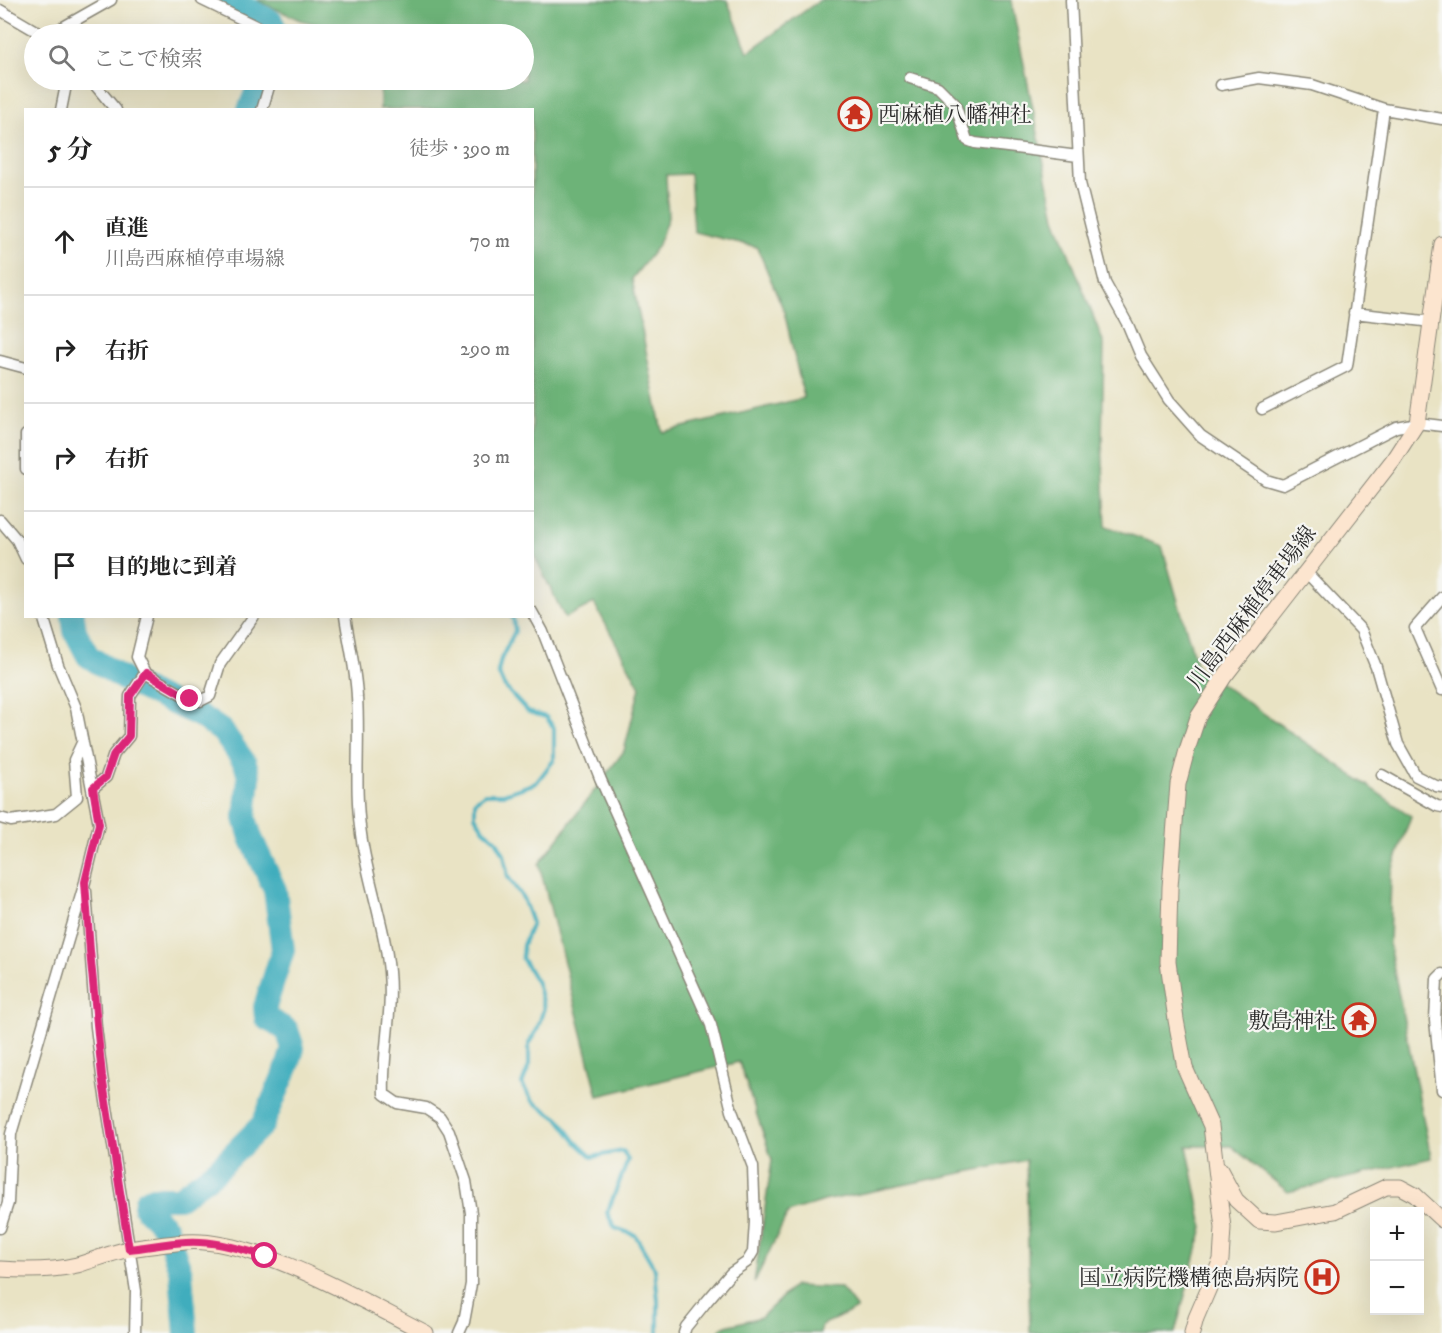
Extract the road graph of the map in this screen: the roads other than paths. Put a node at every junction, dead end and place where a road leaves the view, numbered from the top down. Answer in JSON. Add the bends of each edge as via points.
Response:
{"nodes":[{"id":1,"x":111,"y":0,"type":"edge"},
{"id":2,"x":202,"y":0,"type":"edge"},
{"id":3,"x":1071,"y":0,"type":"edge"},
{"id":4,"x":0,"y":10,"type":"edge"},
{"id":5,"x":24,"y":24,"type":"edge"},
{"id":6,"x":69,"y":24,"type":"edge"},
{"id":7,"x":252,"y":24,"type":"edge"},
{"id":8,"x":909,"y":78,"type":"dead end"},
{"id":9,"x":1221,"y":85,"type":"dead end"},
{"id":10,"x":65,"y":90,"type":"edge"},
{"id":11,"x":99,"y":90,"type":"edge"},
{"id":12,"x":268,"y":90,"type":"edge"},
{"id":13,"x":61,"y":108,"type":"edge"},
{"id":14,"x":114,"y":108,"type":"edge"},
{"id":15,"x":263,"y":108,"type":"edge"},
{"id":16,"x":1384,"y":110,"type":"junction"},
{"id":17,"x":1442,"y":118,"type":"edge"},
{"id":18,"x":1078,"y":156,"type":"junction"},
{"id":19,"x":1442,"y":244,"type":"edge"},
{"id":20,"x":1354,"y":313,"type":"junction"},
{"id":21,"x":1432,"y":322,"type":"junction"},
{"id":22,"x":0,"y":361,"type":"edge"},
{"id":23,"x":24,"y":367,"type":"edge"},
{"id":24,"x":1262,"y":409,"type":"dead end"},
{"id":25,"x":1417,"y":423,"type":"junction"},
{"id":26,"x":1442,"y":426,"type":"edge"},
{"id":27,"x":0,"y":520,"type":"edge"},
{"id":28,"x":21,"y":539,"type":"edge"},
{"id":29,"x":1306,"y":572,"type":"junction"},
{"id":30,"x":1442,"y":597,"type":"edge"},
{"id":31,"x":534,"y":616,"type":"edge"},
{"id":32,"x":44,"y":618,"type":"edge"},
{"id":33,"x":147,"y":618,"type":"edge"},
{"id":34,"x":253,"y":618,"type":"edge"},
{"id":35,"x":345,"y":618,"type":"edge"},
{"id":36,"x":144,"y":676,"type":"junction"},
{"id":37,"x":1442,"y":690,"type":"edge"},
{"id":38,"x":82,"y":743,"type":"junction"},
{"id":39,"x":1382,"y":775,"type":"dead end"},
{"id":40,"x":1439,"y":787,"type":"edge"},
{"id":41,"x":93,"y":788,"type":"junction"},
{"id":42,"x":1439,"y":807,"type":"edge"},
{"id":43,"x":0,"y":819,"type":"edge"},
{"id":44,"x":85,"y":882,"type":"junction"},
{"id":45,"x":1442,"y":974,"type":"edge"},
{"id":46,"x":1438,"y":1020,"type":"edge"},
{"id":47,"x":1442,"y":1090,"type":"edge"},
{"id":48,"x":1217,"y":1165,"type":"junction"},
{"id":49,"x":1442,"y":1220,"type":"edge"},
{"id":50,"x":0,"y":1228,"type":"edge"},
{"id":51,"x":129,"y":1249,"type":"junction"},
{"id":52,"x":0,"y":1269,"type":"edge"},
{"id":53,"x":135,"y":1333,"type":"edge"},
{"id":54,"x":426,"y":1333,"type":"edge"},
{"id":55,"x":459,"y":1333,"type":"edge"},
{"id":56,"x":684,"y":1333,"type":"edge"},
{"id":57,"x":1192,"y":1333,"type":"edge"}],
"edges":[{"from":1,"to":6,"type":"street"},
{"from":2,"to":7,"type":"street"},
{"from":3,"to":18,"type":"street"},
{"from":4,"to":5,"type":"street"},
{"from":8,"to":18,"type":"street","via":[[938,87],[955,104],[967,140]]},
{"from":9,"to":16,"type":"street","via":[[1259,78],[1312,85]]},
{"from":10,"to":13,"type":"street"},
{"from":11,"to":14,"type":"street"},
{"from":12,"to":15,"type":"street"},
{"from":16,"to":17,"type":"street"},
{"from":16,"to":20,"type":"street"},
{"from":18,"to":25,"type":"street","via":[[1080,183],[1105,284],[1141,356],[1169,399],[1201,436],[1266,480],[1283,485],[1396,427]]},
{"from":19,"to":21,"type":"main road","name":"川島西麻植停車場線"},
{"from":20,"to":21,"type":"street"},
{"from":20,"to":24,"type":"street","via":[[1347,366]]},
{"from":21,"to":25,"type":"main road","name":"川島西麻植停車場線"},
{"from":22,"to":23,"type":"street"},
{"from":25,"to":26,"type":"street"},
{"from":25,"to":29,"type":"main road","name":"川島西麻植停車場線"},
{"from":27,"to":28,"type":"street"},
{"from":29,"to":40,"type":"street","via":[[1361,630],[1398,744],[1416,776]]},
{"from":29,"to":48,"type":"main road","name":"川島西麻植停車場線","via":[[1206,702],[1178,784],[1168,962],[1185,1068],[1211,1126]]},
{"from":30,"to":37,"type":"street","via":[[1415,628]]},
{"from":31,"to":56,"type":"street","via":[[600,777],[711,1025],[732,1111],[753,1167],[753,1252],[707,1301]]},
{"from":32,"to":38,"type":"street","via":[[75,708]]},
{"from":33,"to":36,"type":"street","via":[[137,657]]},
{"from":34,"to":36,"type":"street","via":[[220,664],[210,696],[200,701],[190,699]]},
{"from":35,"to":55,"type":"street","via":[[357,696],[357,804],[389,972],[384,1094],[397,1103],[426,1108],[440,1117],[449,1131],[466,1181],[471,1213],[471,1284]]},
{"from":36,"to":41,"type":"street","via":[[130,696],[129,736],[114,754],[106,777]]},
{"from":38,"to":41,"type":"street"},
{"from":38,"to":43,"type":"street","via":[[74,760],[77,797],[56,814]]},
{"from":39,"to":42,"type":"street"},
{"from":40,"to":42,"type":"street"},
{"from":41,"to":44,"type":"street","via":[[99,824]]},
{"from":44,"to":50,"type":"street","via":[[11,1134],[8,1203]]},
{"from":44,"to":51,"type":"street","via":[[96,1027]]},
{"from":45,"to":46,"type":"street","via":[[1437,979]]},
{"from":46,"to":47,"type":"street"},
{"from":48,"to":49,"type":"main road","via":[[1236,1200],[1259,1221],[1276,1222],[1335,1211],[1386,1187],[1400,1187],[1415,1195]]},
{"from":48,"to":57,"type":"main road","name":"川島西麻植停車場線","via":[[1223,1228],[1221,1260]]},
{"from":51,"to":52,"type":"main road","via":[[76,1265]]},
{"from":51,"to":53,"type":"street","via":[[136,1291]]},
{"from":51,"to":54,"type":"main road","via":[[187,1242],[226,1245],[265,1256]]}]}
